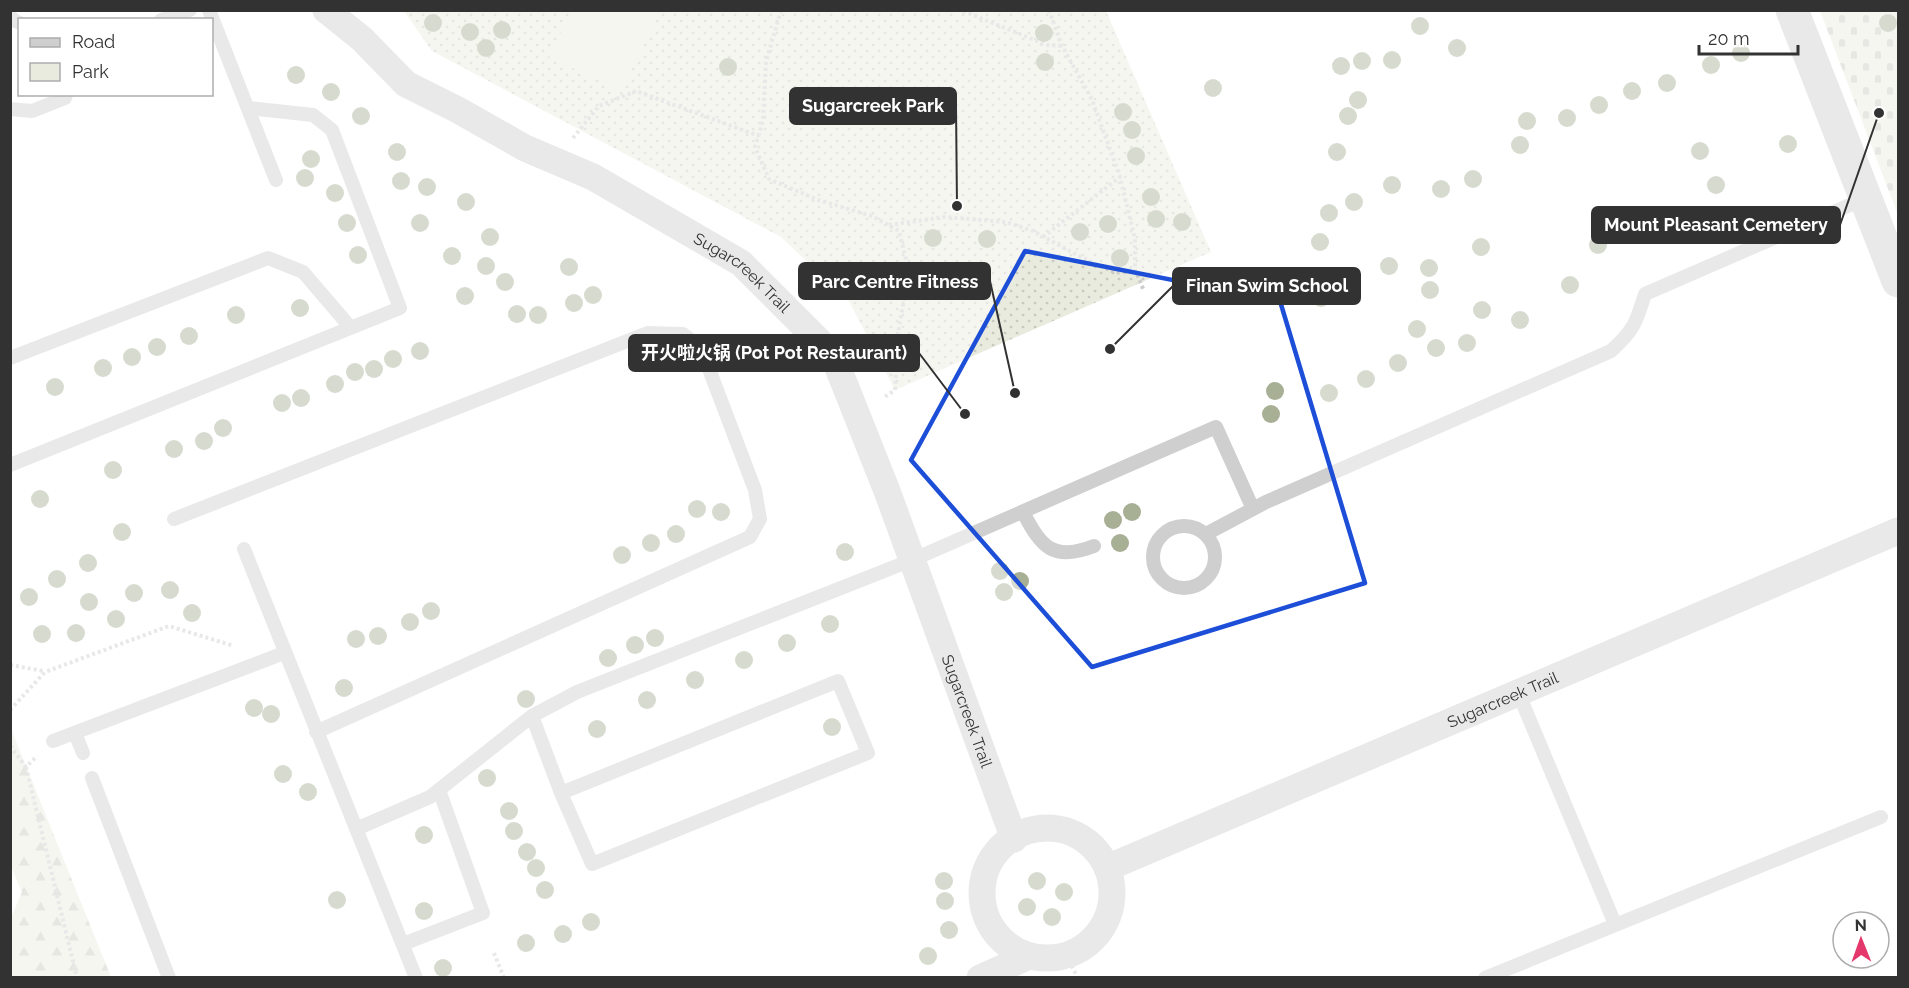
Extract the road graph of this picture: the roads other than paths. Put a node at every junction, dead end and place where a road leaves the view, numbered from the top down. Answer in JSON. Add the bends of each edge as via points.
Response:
{"nodes":[{"id":1,"x":190,"y":10,"type":"edge"},
{"id":2,"x":326,"y":10,"type":"edge"},
{"id":3,"x":1792,"y":10,"type":"edge"},
{"id":4,"x":167,"y":18,"type":"edge"},
{"id":5,"x":213,"y":22,"type":"edge"},
{"id":6,"x":66,"y":96,"type":"edge"},
{"id":7,"x":248,"y":108,"type":"junction"},
{"id":8,"x":10,"y":109,"type":"edge"},
{"id":9,"x":276,"y":180,"type":"dead end"},
{"id":10,"x":1866,"y":198,"type":"junction"},
{"id":11,"x":1899,"y":281,"type":"edge"},
{"id":12,"x":351,"y":328,"type":"junction"},
{"id":13,"x":10,"y":358,"type":"edge"},
{"id":14,"x":10,"y":465,"type":"edge"},
{"id":15,"x":1253,"y":509,"type":"junction"},
{"id":16,"x":1023,"y":512,"type":"junction"},
{"id":17,"x":174,"y":519,"type":"dead end"},
{"id":18,"x":1899,"y":531,"type":"edge"},
{"id":19,"x":1206,"y":534,"type":"junction"},
{"id":20,"x":1094,"y":546,"type":"dead end"},
{"id":21,"x":244,"y":549,"type":"dead end"},
{"id":22,"x":912,"y":560,"type":"junction"},
{"id":23,"x":278,"y":656,"type":"junction"},
{"id":24,"x":1518,"y":692,"type":"junction"},
{"id":25,"x":532,"y":716,"type":"junction"},
{"id":26,"x":316,"y":732,"type":"junction"},
{"id":27,"x":75,"y":733,"type":"junction"},
{"id":28,"x":53,"y":741,"type":"dead end"},
{"id":29,"x":83,"y":753,"type":"dead end"},
{"id":30,"x":92,"y":778,"type":"dead end"},
{"id":31,"x":439,"y":790,"type":"junction"},
{"id":32,"x":561,"y":793,"type":"junction"},
{"id":33,"x":1881,"y":817,"type":"dead end"},
{"id":34,"x":356,"y":829,"type":"junction"},
{"id":35,"x":1014,"y":839,"type":"junction"},
{"id":36,"x":1107,"y":868,"type":"junction"},
{"id":37,"x":1615,"y":924,"type":"junction"},
{"id":38,"x":403,"y":944,"type":"junction"},
{"id":39,"x":1029,"y":956,"type":"junction"},
{"id":40,"x":1072,"y":966,"type":"edge"},
{"id":41,"x":169,"y":978,"type":"edge"},
{"id":42,"x":416,"y":978,"type":"edge"},
{"id":43,"x":980,"y":978,"type":"edge"},
{"id":44,"x":1485,"y":978,"type":"edge"}],
"edges":[{"from":1,"to":4,"type":"lane"},
{"from":2,"to":22,"type":"street","name":"Sugarcreek Trail","via":[[362,39],[406,84],[525,148],[593,177],[741,263],[833,355]]},
{"from":3,"to":10,"type":"street"},
{"from":5,"to":7,"type":"lane"},
{"from":6,"to":8,"type":"lane","via":[[32,111]]},
{"from":7,"to":9,"type":"lane"},
{"from":7,"to":12,"type":"lane","via":[[313,115],[332,130],[400,308]]},
{"from":10,"to":11,"type":"street"},
{"from":10,"to":15,"type":"lane","via":[[1645,294],[1637,322],[1611,351]]},
{"from":12,"to":13,"type":"lane","via":[[303,272],[268,258]]},
{"from":12,"to":14,"type":"lane"},
{"from":15,"to":16,"type":"lane","via":[[1216,427]]},
{"from":15,"to":19,"type":"lane"},
{"from":16,"to":20,"type":"lane","via":[[1036,537],[1053,551],[1083,551]]},
{"from":16,"to":22,"type":"lane"},
{"from":17,"to":26,"type":"lane","via":[[648,333],[683,334],[701,348],[755,490],[760,519],[750,537]]},
{"from":18,"to":24,"type":"street","name":"Sugarcreek Trail"},
{"from":19,"to":19,"type":"lane","via":[[1182,525],[1160,537],[1153,562],[1167,583],[1191,588],[1210,576],[1216,555]]},
{"from":21,"to":23,"type":"lane"},
{"from":22,"to":25,"type":"lane","via":[[577,692]]},
{"from":22,"to":35,"type":"street","name":"Sugarcreek Trail"},
{"from":23,"to":26,"type":"lane"},
{"from":23,"to":27,"type":"lane"},
{"from":24,"to":36,"type":"street","name":"Sugarcreek Trail"},
{"from":24,"to":37,"type":"lane"},
{"from":25,"to":31,"type":"lane"},
{"from":25,"to":32,"type":"lane"},
{"from":26,"to":34,"type":"lane"},
{"from":27,"to":28,"type":"lane"},
{"from":27,"to":29,"type":"lane"},
{"from":30,"to":41,"type":"lane"},
{"from":31,"to":34,"type":"lane"},
{"from":31,"to":38,"type":"lane","via":[[483,913]]},
{"from":32,"to":32,"type":"lane","via":[[592,864],[868,753],[838,681]]},
{"from":33,"to":37,"type":"lane"},
{"from":34,"to":38,"type":"lane"},
{"from":35,"to":36,"type":"street","via":[[1031,830],[1055,828],[1078,836],[1097,851]]},
{"from":35,"to":39,"type":"street","via":[[1006,842],[988,865],[981,892],[987,920],[998,935],[1004,943]]},
{"from":36,"to":40,"type":"street","via":[[1113,892],[1109,914],[1100,933]]},
{"from":37,"to":44,"type":"lane"},
{"from":38,"to":42,"type":"lane"},
{"from":39,"to":40,"type":"street","via":[[1058,958]]},
{"from":39,"to":43,"type":"street"}]}
